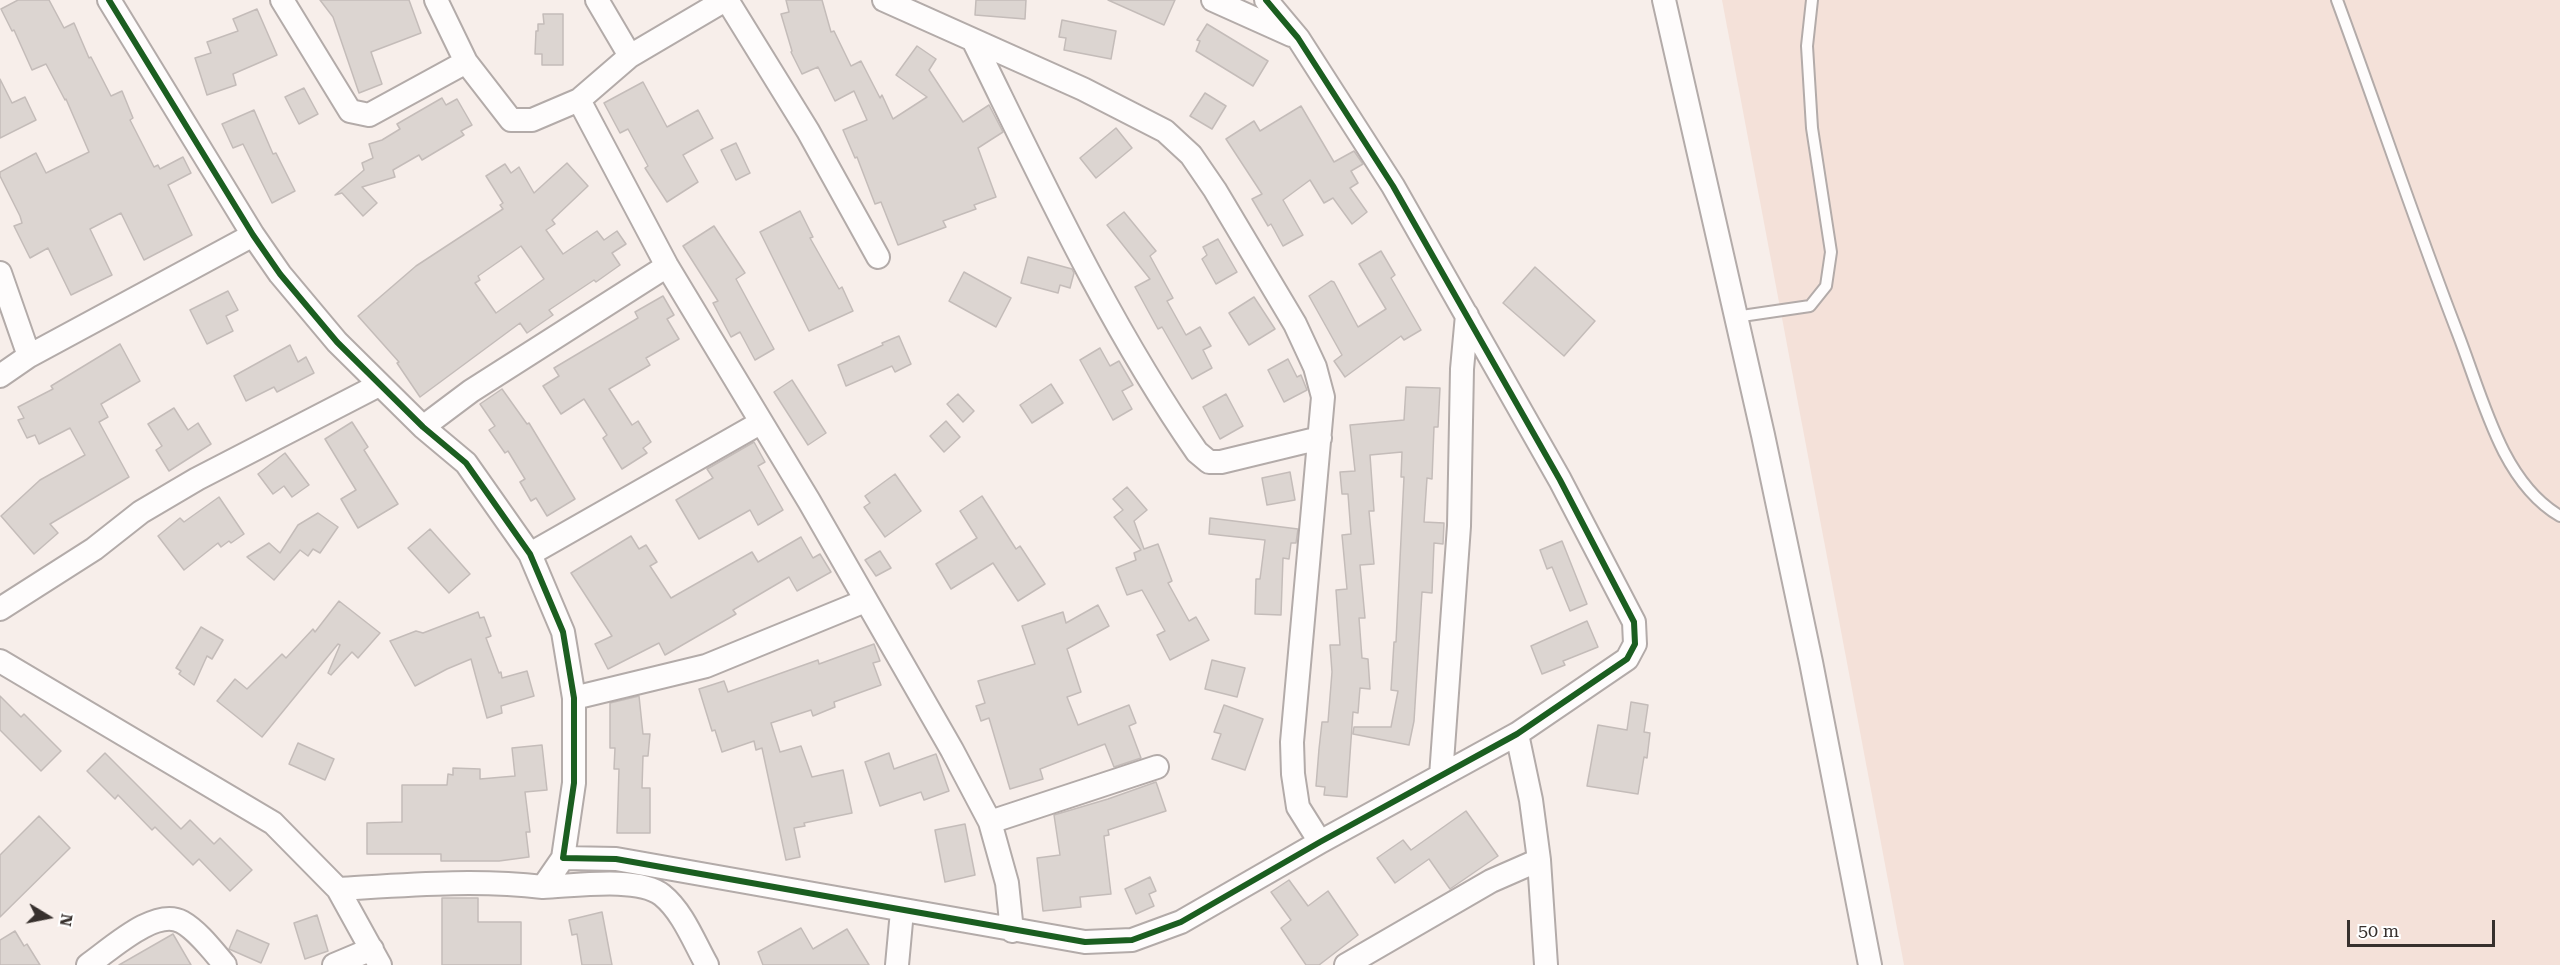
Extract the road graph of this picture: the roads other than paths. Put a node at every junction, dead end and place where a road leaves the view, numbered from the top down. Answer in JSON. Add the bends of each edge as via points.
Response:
{"nodes":[{"id":1,"x":109,"y":0,"type":"edge"},
{"id":2,"x":282,"y":0,"type":"edge"},
{"id":3,"x":436,"y":0,"type":"edge"},
{"id":4,"x":597,"y":0,"type":"edge"},
{"id":5,"x":726,"y":0,"type":"edge"},
{"id":6,"x":884,"y":0,"type":"edge"},
{"id":7,"x":1213,"y":0,"type":"edge"},
{"id":8,"x":1266,"y":0,"type":"edge"},
{"id":9,"x":1664,"y":0,"type":"edge"},
{"id":10,"x":1812,"y":0,"type":"edge"},
{"id":11,"x":2337,"y":0,"type":"edge"},
{"id":12,"x":1298,"y":38,"type":"junction"},
{"id":13,"x":973,"y":40,"type":"junction"},
{"id":14,"x":630,"y":56,"type":"junction"},
{"id":15,"x":466,"y":62,"type":"junction"},
{"id":16,"x":579,"y":100,"type":"junction"},
{"id":17,"x":253,"y":235,"type":"junction"},
{"id":18,"x":878,"y":257,"type":"dead end"},
{"id":19,"x":667,"y":266,"type":"junction"},
{"id":20,"x":0,"y":273,"type":"edge"},
{"id":21,"x":1467,"y":315,"type":"junction"},
{"id":22,"x":1734,"y":317,"type":"junction"},
{"id":23,"x":29,"y":356,"type":"junction"},
{"id":24,"x":0,"y":376,"type":"edge"},
{"id":25,"x":379,"y":385,"type":"junction"},
{"id":26,"x":760,"y":423,"type":"junction"},
{"id":27,"x":423,"y":427,"type":"junction"},
{"id":28,"x":1320,"y":438,"type":"junction"},
{"id":29,"x":2560,"y":516,"type":"edge"},
{"id":30,"x":530,"y":554,"type":"junction"},
{"id":31,"x":866,"y":601,"type":"junction"},
{"id":32,"x":0,"y":609,"type":"edge"},
{"id":33,"x":0,"y":661,"type":"edge"},
{"id":34,"x":574,"y":698,"type":"junction"},
{"id":35,"x":1517,"y":734,"type":"junction"},
{"id":36,"x":1157,"y":767,"type":"dead end"},
{"id":37,"x":1441,"y":776,"type":"junction"},
{"id":38,"x":990,"y":822,"type":"junction"},
{"id":39,"x":1320,"y":842,"type":"junction"},
{"id":40,"x":564,"y":858,"type":"junction"},
{"id":41,"x":1539,"y":860,"type":"junction"},
{"id":42,"x":543,"y":887,"type":"junction"},
{"id":43,"x":338,"y":889,"type":"junction"},
{"id":44,"x":902,"y":911,"type":"junction"},
{"id":45,"x":1011,"y":931,"type":"junction"},
{"id":46,"x":376,"y":957,"type":"edge"},
{"id":47,"x":88,"y":965,"type":"edge"},
{"id":48,"x":225,"y":965,"type":"edge"},
{"id":49,"x":334,"y":965,"type":"edge"},
{"id":50,"x":707,"y":965,"type":"edge"},
{"id":51,"x":897,"y":965,"type":"edge"},
{"id":52,"x":1346,"y":965,"type":"edge"},
{"id":53,"x":1546,"y":965,"type":"edge"},
{"id":54,"x":1870,"y":965,"type":"edge"}],
"edges":[{"from":1,"to":17,"type":"street"},
{"from":2,"to":15,"type":"street","via":[[350,111],[360,115],[369,115]]},
{"from":3,"to":15,"type":"street"},
{"from":4,"to":14,"type":"street"},
{"from":5,"to":14,"type":"street"},
{"from":5,"to":18,"type":"street","via":[[808,131]]},
{"from":6,"to":13,"type":"street"},
{"from":7,"to":12,"type":"street"},
{"from":8,"to":12,"type":"street"},
{"from":9,"to":22,"type":"street"},
{"from":10,"to":22,"type":"lane","via":[[1807,46],[1812,128],[1832,252],[1826,286],[1810,306]]},
{"from":11,"to":29,"type":"lane","via":[[2504,452],[2522,482]]},
{"from":12,"to":21,"type":"street","via":[[1393,186]]},
{"from":13,"to":28,"type":"street","via":[[1165,131],[1191,155],[1295,324],[1315,367],[1323,397]]},
{"from":13,"to":28,"type":"street","via":[[1048,193],[1124,334],[1197,452],[1209,462],[1221,462]]},
{"from":14,"to":16,"type":"street"},
{"from":15,"to":16,"type":"street","via":[[511,120],[532,120]]},
{"from":16,"to":19,"type":"street"},
{"from":17,"to":23,"type":"street"},
{"from":17,"to":25,"type":"street","via":[[330,334]]},
{"from":19,"to":26,"type":"street"},
{"from":19,"to":27,"type":"street","via":[[471,391]]},
{"from":20,"to":23,"type":"street"},
{"from":21,"to":35,"type":"street","via":[[1634,622],[1635,644],[1627,659]]},
{"from":21,"to":37,"type":"street","via":[[1459,526]]},
{"from":22,"to":54,"type":"street","via":[[1811,662]]},
{"from":23,"to":24,"type":"street"},
{"from":25,"to":27,"type":"street"},
{"from":25,"to":32,"type":"street","via":[[141,512],[94,549]]},
{"from":26,"to":30,"type":"street"},
{"from":26,"to":31,"type":"street"},
{"from":27,"to":30,"type":"street","via":[[466,463]]},
{"from":28,"to":39,"type":"street","via":[[1292,742],[1298,807]]},
{"from":30,"to":34,"type":"street","via":[[563,632]]},
{"from":31,"to":34,"type":"street","via":[[705,666]]},
{"from":31,"to":38,"type":"street"},
{"from":33,"to":43,"type":"street","via":[[273,823]]},
{"from":34,"to":40,"type":"street","via":[[574,783]]},
{"from":35,"to":37,"type":"street"},
{"from":35,"to":41,"type":"street"},
{"from":36,"to":38,"type":"street"},
{"from":37,"to":39,"type":"street"},
{"from":38,"to":45,"type":"street","via":[[1006,883]]},
{"from":39,"to":45,"type":"street","via":[[1181,922],[1132,940],[1085,942]]},
{"from":40,"to":42,"type":"street"},
{"from":40,"to":44,"type":"street","via":[[616,859]]},
{"from":41,"to":52,"type":"street","via":[[1491,881]]},
{"from":41,"to":53,"type":"street"},
{"from":42,"to":43,"type":"street","via":[[458,883]]},
{"from":42,"to":50,"type":"street","via":[[623,884],[661,894],[680,915]]},
{"from":43,"to":46,"type":"street"},
{"from":44,"to":45,"type":"street"},
{"from":44,"to":51,"type":"street"},
{"from":46,"to":49,"type":"street"},
{"from":47,"to":48,"type":"street","via":[[148,923],[165,918],[182,922]]}]}
